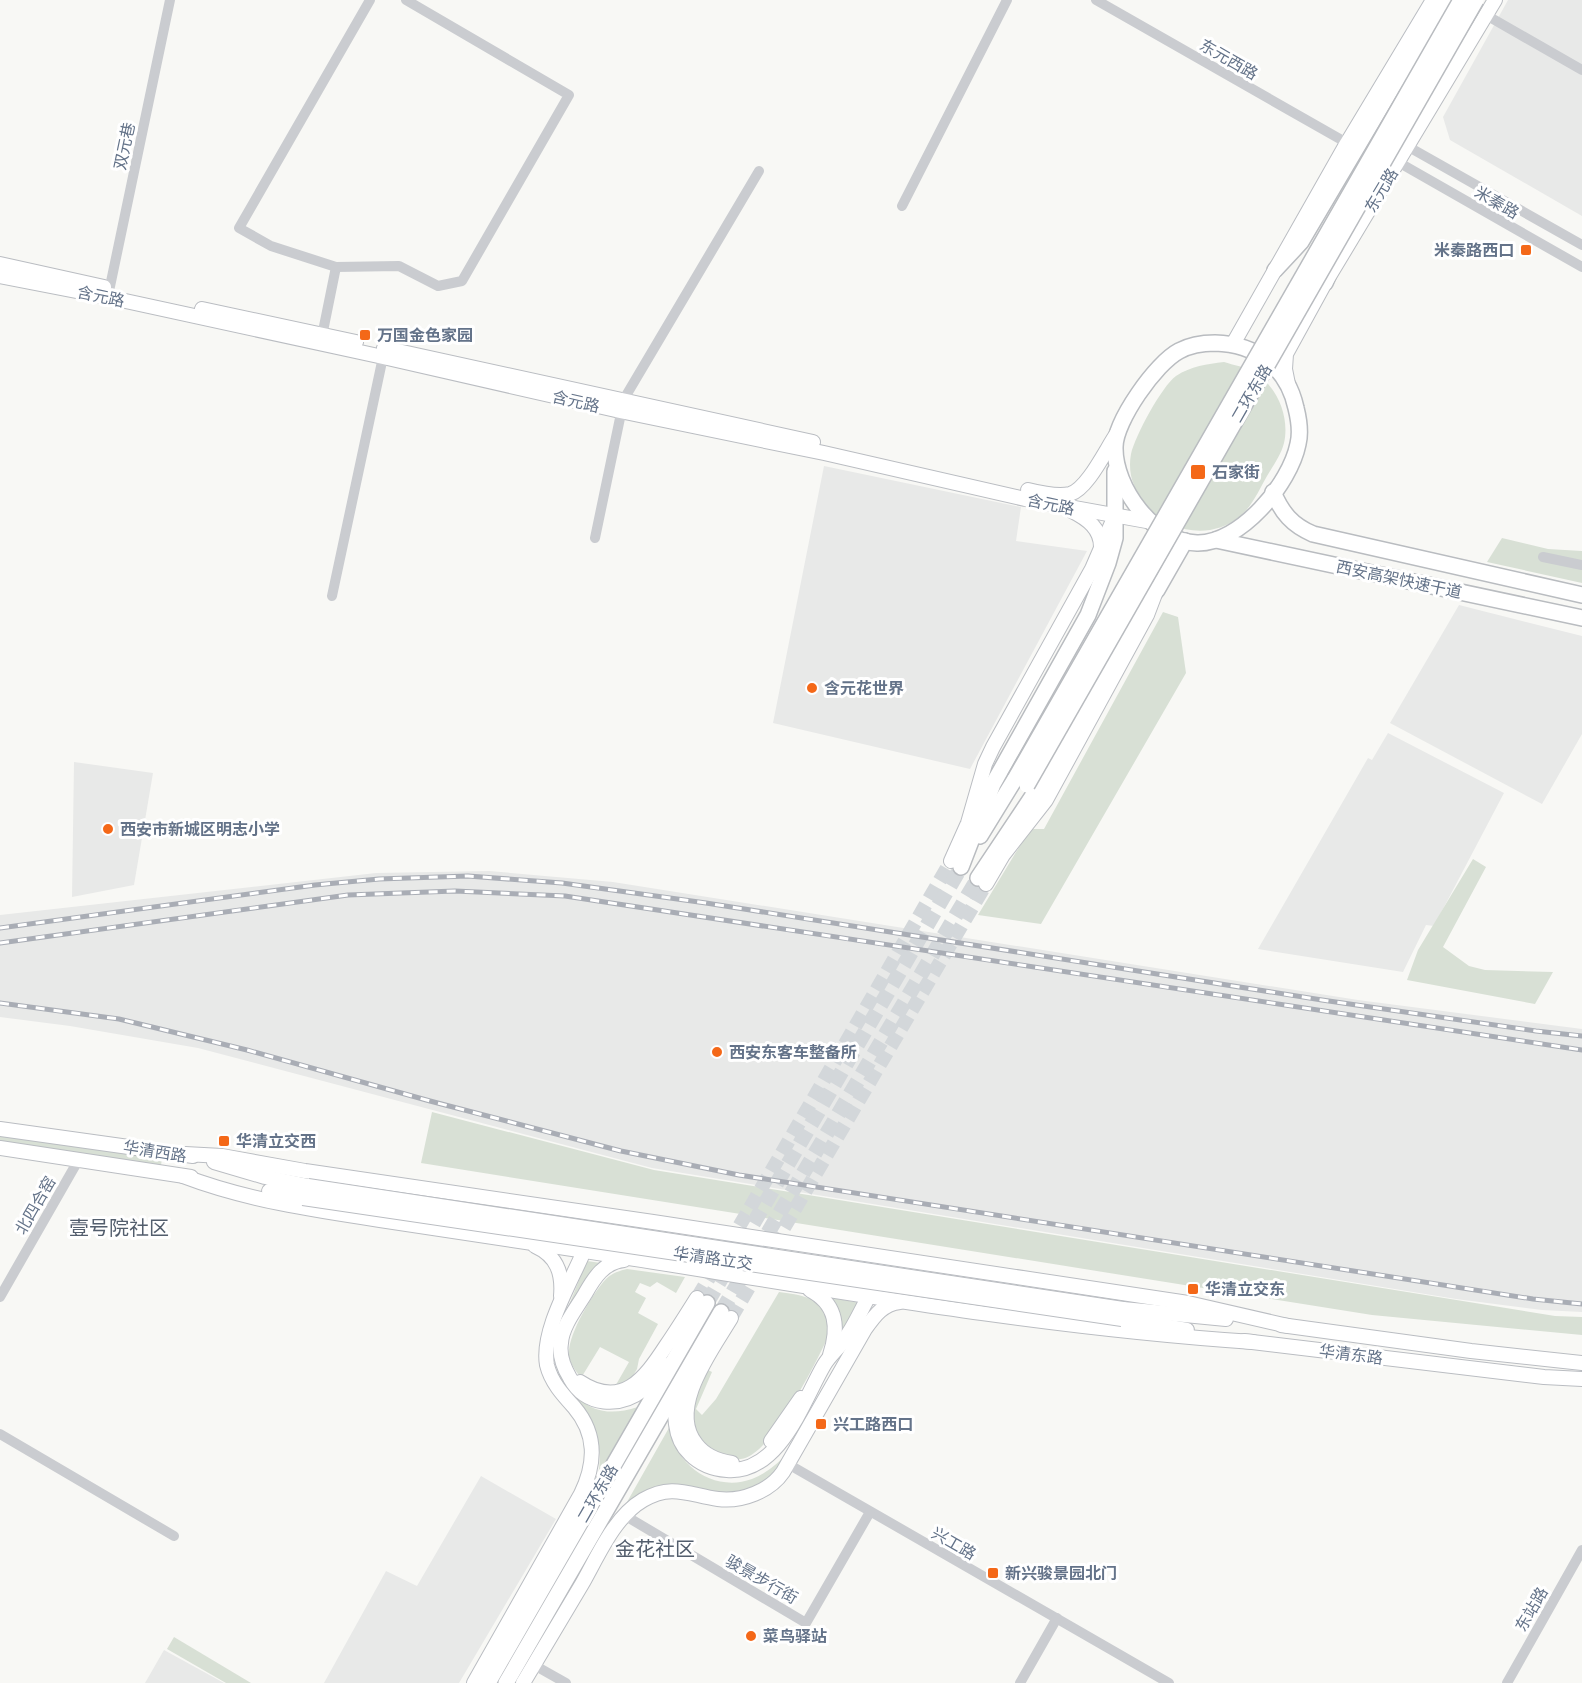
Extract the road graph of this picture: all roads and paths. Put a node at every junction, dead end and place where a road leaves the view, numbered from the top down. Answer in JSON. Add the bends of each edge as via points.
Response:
{"nodes":[{"id":1,"x":170,"y":0,"type":"edge"},
{"id":2,"x":370,"y":0,"type":"edge"},
{"id":3,"x":406,"y":0,"type":"edge"},
{"id":4,"x":1007,"y":0,"type":"edge"},
{"id":5,"x":1096,"y":0,"type":"edge"},
{"id":6,"x":1433,"y":0,"type":"edge"},
{"id":7,"x":1444,"y":0,"type":"edge"},
{"id":8,"x":1461,"y":0,"type":"edge"},
{"id":9,"x":1476,"y":0,"type":"edge"},
{"id":10,"x":1495,"y":0,"type":"edge"},
{"id":11,"x":1486,"y":7,"type":"edge"},
{"id":12,"x":1582,"y":70,"type":"edge"},
{"id":13,"x":1347,"y":143,"type":"junction"},
{"id":14,"x":1407,"y":146,"type":"junction"},
{"id":15,"x":1398,"y":162,"type":"junction"},
{"id":16,"x":759,"y":171,"type":"dead end"},
{"id":17,"x":902,"y":206,"type":"dead end"},
{"id":18,"x":1582,"y":245,"type":"edge"},
{"id":19,"x":0,"y":264,"type":"edge"},
{"id":20,"x":336,"y":267,"type":"junction"},
{"id":21,"x":1582,"y":267,"type":"edge"},
{"id":22,"x":1275,"y":270,"type":"junction"},
{"id":23,"x":0,"y":276,"type":"edge"},
{"id":24,"x":1325,"y":283,"type":"junction"},
{"id":25,"x":108,"y":293,"type":"junction"},
{"id":26,"x":321,"y":339,"type":"junction"},
{"id":27,"x":1233,"y":344,"type":"junction"},
{"id":28,"x":383,"y":357,"type":"junction"},
{"id":29,"x":1289,"y":386,"type":"junction"},
{"id":30,"x":622,"y":405,"type":"junction"},
{"id":31,"x":1119,"y":430,"type":"junction"},
{"id":32,"x":1115,"y":455,"type":"junction"},
{"id":33,"x":1273,"y":492,"type":"junction"},
{"id":34,"x":1059,"y":506,"type":"junction"},
{"id":35,"x":1116,"y":514,"type":"junction"},
{"id":36,"x":1152,"y":522,"type":"junction"},
{"id":37,"x":595,"y":538,"type":"dead end"},
{"id":38,"x":1216,"y":540,"type":"junction"},
{"id":39,"x":1185,"y":541,"type":"junction"},
{"id":40,"x":1101,"y":546,"type":"junction"},
{"id":41,"x":1543,"y":557,"type":"dead end"},
{"id":42,"x":1582,"y":565,"type":"edge"},
{"id":43,"x":1099,"y":589,"type":"junction"},
{"id":44,"x":1157,"y":590,"type":"junction"},
{"id":45,"x":1582,"y":595,"type":"edge"},
{"id":46,"x":332,"y":596,"type":"dead end"},
{"id":47,"x":1582,"y":618,"type":"edge"},
{"id":48,"x":1021,"y":782,"type":"junction"},
{"id":49,"x":992,"y":854,"type":"junction"},
{"id":50,"x":956,"y":864,"type":"junction"},
{"id":51,"x":982,"y":881,"type":"joint"},
{"id":52,"x":0,"y":1128,"type":"edge"},
{"id":53,"x":0,"y":1148,"type":"edge"},
{"id":54,"x":185,"y":1154,"type":"junction"},
{"id":55,"x":79,"y":1159,"type":"junction"},
{"id":56,"x":183,"y":1176,"type":"junction"},
{"id":57,"x":306,"y":1192,"type":"junction"},
{"id":58,"x":590,"y":1213,"type":"junction"},
{"id":59,"x":708,"y":1230,"type":"junction"},
{"id":60,"x":523,"y":1242,"type":"junction"},
{"id":61,"x":782,"y":1242,"type":"junction"},
{"id":62,"x":584,"y":1251,"type":"junction"},
{"id":63,"x":878,"y":1256,"type":"junction"},
{"id":64,"x":895,"y":1259,"type":"junction"},
{"id":65,"x":635,"y":1260,"type":"junction"},
{"id":66,"x":700,"y":1270,"type":"junction"},
{"id":67,"x":773,"y":1281,"type":"junction"},
{"id":68,"x":789,"y":1284,"type":"junction"},
{"id":69,"x":869,"y":1296,"type":"junction"},
{"id":70,"x":0,"y":1297,"type":"edge"},
{"id":71,"x":886,"y":1299,"type":"junction"},
{"id":72,"x":702,"y":1301,"type":"joint"},
{"id":73,"x":914,"y":1303,"type":"junction"},
{"id":74,"x":557,"y":1313,"type":"junction"},
{"id":75,"x":871,"y":1313,"type":"junction"},
{"id":76,"x":1123,"y":1314,"type":"junction"},
{"id":77,"x":726,"y":1315,"type":"joint"},
{"id":78,"x":1288,"y":1326,"type":"junction"},
{"id":79,"x":688,"y":1335,"type":"junction"},
{"id":80,"x":1253,"y":1342,"type":"junction"},
{"id":81,"x":829,"y":1357,"type":"junction"},
{"id":82,"x":1582,"y":1363,"type":"edge"},
{"id":83,"x":564,"y":1366,"type":"junction"},
{"id":84,"x":684,"y":1376,"type":"junction"},
{"id":85,"x":1582,"y":1379,"type":"edge"},
{"id":86,"x":814,"y":1383,"type":"junction"},
{"id":87,"x":0,"y":1434,"type":"edge"},
{"id":88,"x":788,"y":1464,"type":"junction"},
{"id":89,"x":870,"y":1512,"type":"junction"},
{"id":90,"x":624,"y":1515,"type":"junction"},
{"id":91,"x":174,"y":1536,"type":"dead end"},
{"id":92,"x":1582,"y":1550,"type":"edge"},
{"id":93,"x":1057,"y":1618,"type":"junction"},
{"id":94,"x":534,"y":1665,"type":"junction"},
{"id":95,"x":564,"y":1682,"type":"edge"},
{"id":96,"x":474,"y":1683,"type":"edge"},
{"id":97,"x":488,"y":1683,"type":"edge"},
{"id":98,"x":506,"y":1683,"type":"edge"},
{"id":99,"x":523,"y":1683,"type":"edge"},
{"id":100,"x":1020,"y":1683,"type":"edge"},
{"id":101,"x":1169,"y":1683,"type":"edge"},
{"id":102,"x":1507,"y":1683,"type":"edge"}],
"edges":[{"from":1,"to":25,"type":"street","name":"双元巷"},
{"from":2,"to":20,"type":"street","via":[[239,228],[271,246]]},
{"from":3,"to":20,"type":"street","via":[[569,95],[462,281],[438,286],[399,266]]},
{"from":4,"to":17,"type":"street"},
{"from":5,"to":13,"type":"street","name":"东元西路"},
{"from":6,"to":13,"type":"main road"},
{"from":7,"to":22,"type":"highway","via":[[1300,242]]},
{"from":8,"to":48,"type":"highway","name":"二环东路","bridge":true},
{"from":9,"to":48,"type":"highway","name":"二环东路","bridge":true},
{"from":10,"to":11,"type":"main road","name":"东元路"},
{"from":11,"to":12,"type":"street"},
{"from":11,"to":14,"type":"main road","name":"东元路"},
{"from":11,"to":24,"type":"highway","via":[[1413,124]]},
{"from":13,"to":22,"type":"main road"},
{"from":14,"to":15,"type":"main road","name":"东元路"},
{"from":14,"to":18,"type":"street","name":"米秦路"},
{"from":15,"to":21,"type":"street","name":"米秦路"},
{"from":15,"to":24,"type":"main road","name":"东元路"},
{"from":16,"to":30,"type":"street"},
{"from":19,"to":25,"type":"main road","name":"含元路"},
{"from":20,"to":26,"type":"street"},
{"from":22,"to":27,"type":"main road"},
{"from":23,"to":25,"type":"main road","name":"含元路"},
{"from":24,"to":29,"type":"main road","name":"东元路","via":[[1286,354]]},
{"from":25,"to":26,"type":"main road","name":"含元路"},
{"from":26,"to":28,"type":"main road","name":"含元路"},
{"from":26,"to":30,"type":"main road","name":"含元路"},
{"from":27,"to":29,"type":"highway","via":[[1263,356]]},
{"from":27,"to":31,"type":"highway","via":[[1200,344],[1167,359],[1146,382]]},
{"from":28,"to":30,"type":"main road","name":"含元路"},
{"from":28,"to":46,"type":"street"},
{"from":29,"to":33,"type":"highway","via":[[1299,437],[1294,459]]},
{"from":30,"to":31,"type":"main road","name":"含元路","via":[[1038,493],[1063,495],[1085,483]]},
{"from":30,"to":34,"type":"main road","name":"含元路"},
{"from":30,"to":37,"type":"street"},
{"from":31,"to":32,"type":"highway"},
{"from":32,"to":35,"type":"highway"},
{"from":32,"to":36,"type":"highway","via":[[1131,499]]},
{"from":33,"to":38,"type":"highway","via":[[1246,522]]},
{"from":33,"to":45,"type":"highway","name":"西安高架快速干道","via":[[1288,518],[1313,534]]},
{"from":34,"to":35,"type":"main road","name":"含元路"},
{"from":34,"to":40,"type":"main road","via":[[1093,525]]},
{"from":35,"to":36,"type":"main road","name":"含元路"},
{"from":35,"to":40,"type":"main road"},
{"from":35,"to":43,"type":"highway","via":[[1115,538]]},
{"from":36,"to":39,"type":"highway"},
{"from":38,"to":39,"type":"highway"},
{"from":38,"to":47,"type":"highway","name":"西安高架快速干道"},
{"from":39,"to":44,"type":"highway"},
{"from":40,"to":43,"type":"main road"},
{"from":40,"to":50,"type":"main road","via":[[985,764]]},
{"from":41,"to":42,"type":"street"},
{"from":43,"to":50,"type":"highway","via":[[993,784]]},
{"from":44,"to":49,"type":"highway","via":[[1138,611],[1036,791]]},
{"from":44,"to":51,"type":"main road","via":[[1046,801]]},
{"from":48,"to":49,"type":"highway"},
{"from":48,"to":50,"type":"highway"},
{"from":49,"to":51,"type":"highway"},
{"from":52,"to":54,"type":"main road","name":"华清西路"},
{"from":53,"to":55,"type":"main road","name":"华清西路"},
{"from":54,"to":57,"type":"main road","name":"华清西路"},
{"from":54,"to":58,"type":"main road","via":[[222,1156]]},
{"from":55,"to":56,"type":"main road","name":"华清西路"},
{"from":55,"to":70,"type":"street","name":"北四合窑"},
{"from":56,"to":57,"type":"main road","name":"华清西路"},
{"from":56,"to":60,"type":"main road","via":[[217,1189],[300,1208]]},
{"from":57,"to":76,"type":"main road","name":"华清路立交","bridge":true},
{"from":58,"to":59,"type":"main road"},
{"from":58,"to":62,"type":"main road"},
{"from":59,"to":61,"type":"main road"},
{"from":59,"to":66,"type":"main road","via":[[717,1241],[711,1266]]},
{"from":60,"to":62,"type":"main road"},
{"from":60,"to":74,"type":"main road","via":[[543,1250],[557,1264],[562,1282]]},
{"from":61,"to":63,"type":"main road"},
{"from":61,"to":67,"type":"main road","via":[[769,1250],[764,1274]]},
{"from":62,"to":65,"type":"main road"},
{"from":62,"to":74,"type":"main road"},
{"from":63,"to":64,"type":"main road"},
{"from":63,"to":69,"type":"main road"},
{"from":64,"to":71,"type":"main road"},
{"from":64,"to":78,"type":"main road","via":[[1188,1303]]},
{"from":65,"to":66,"type":"main road"},
{"from":65,"to":83,"type":"main road","via":[[610,1263],[591,1284],[562,1337]]},
{"from":66,"to":67,"type":"main road"},
{"from":67,"to":68,"type":"main road"},
{"from":68,"to":69,"type":"main road"},
{"from":68,"to":81,"type":"main road","via":[[812,1291],[829,1305],[834,1329]]},
{"from":69,"to":71,"type":"main road"},
{"from":69,"to":75,"type":"main road"},
{"from":71,"to":73,"type":"main road"},
{"from":71,"to":75,"type":"main road"},
{"from":72,"to":79,"type":"highway","name":"二环东路"},
{"from":72,"to":83,"type":"main road","via":[[648,1372],[630,1388],[599,1392],[574,1378]]},
{"from":73,"to":75,"type":"main road","via":[[894,1303]]},
{"from":73,"to":80,"type":"main road","via":[[1161,1336]]},
{"from":74,"to":96,"type":"main road","via":[[549,1338],[547,1365],[556,1386],[589,1432],[593,1446],[591,1469],[581,1494]]},
{"from":75,"to":81,"type":"main road"},
{"from":75,"to":88,"type":"main road"},
{"from":76,"to":78,"type":"main road","name":"华清东路"},
{"from":76,"to":80,"type":"main road","name":"华清东路"},
{"from":77,"to":84,"type":"highway","name":"二环东路"},
{"from":77,"to":86,"type":"main road","via":[[687,1405],[688,1430],[701,1451],[735,1463],[755,1456],[766,1448]]},
{"from":78,"to":82,"type":"main road","name":"华清东路"},
{"from":79,"to":83,"type":"main road","via":[[651,1384],[633,1397],[617,1402],[584,1395]]},
{"from":79,"to":97,"type":"highway","name":"二环东路"},
{"from":80,"to":85,"type":"main road","name":"华清东路"},
{"from":81,"to":86,"type":"main road"},
{"from":84,"to":86,"type":"main road","via":[[674,1409],[683,1446],[700,1462],[725,1470],[749,1467],[772,1451],[795,1422]]},
{"from":84,"to":98,"type":"highway","name":"二环东路"},
{"from":87,"to":91,"type":"street"},
{"from":88,"to":89,"type":"street","name":"兴工路"},
{"from":88,"to":90,"type":"main road","via":[[772,1484],[748,1496],[722,1500],[666,1491],[641,1501]]},
{"from":89,"to":90,"type":"street","name":"骏景步行街","via":[[806,1623]]},
{"from":89,"to":93,"type":"street","name":"兴工路"},
{"from":90,"to":94,"type":"main road"},
{"from":92,"to":102,"type":"street","name":"东站路"},
{"from":93,"to":100,"type":"street"},
{"from":93,"to":101,"type":"street","name":"兴工路"},
{"from":94,"to":95,"type":"street"},
{"from":94,"to":99,"type":"main road"}]}
